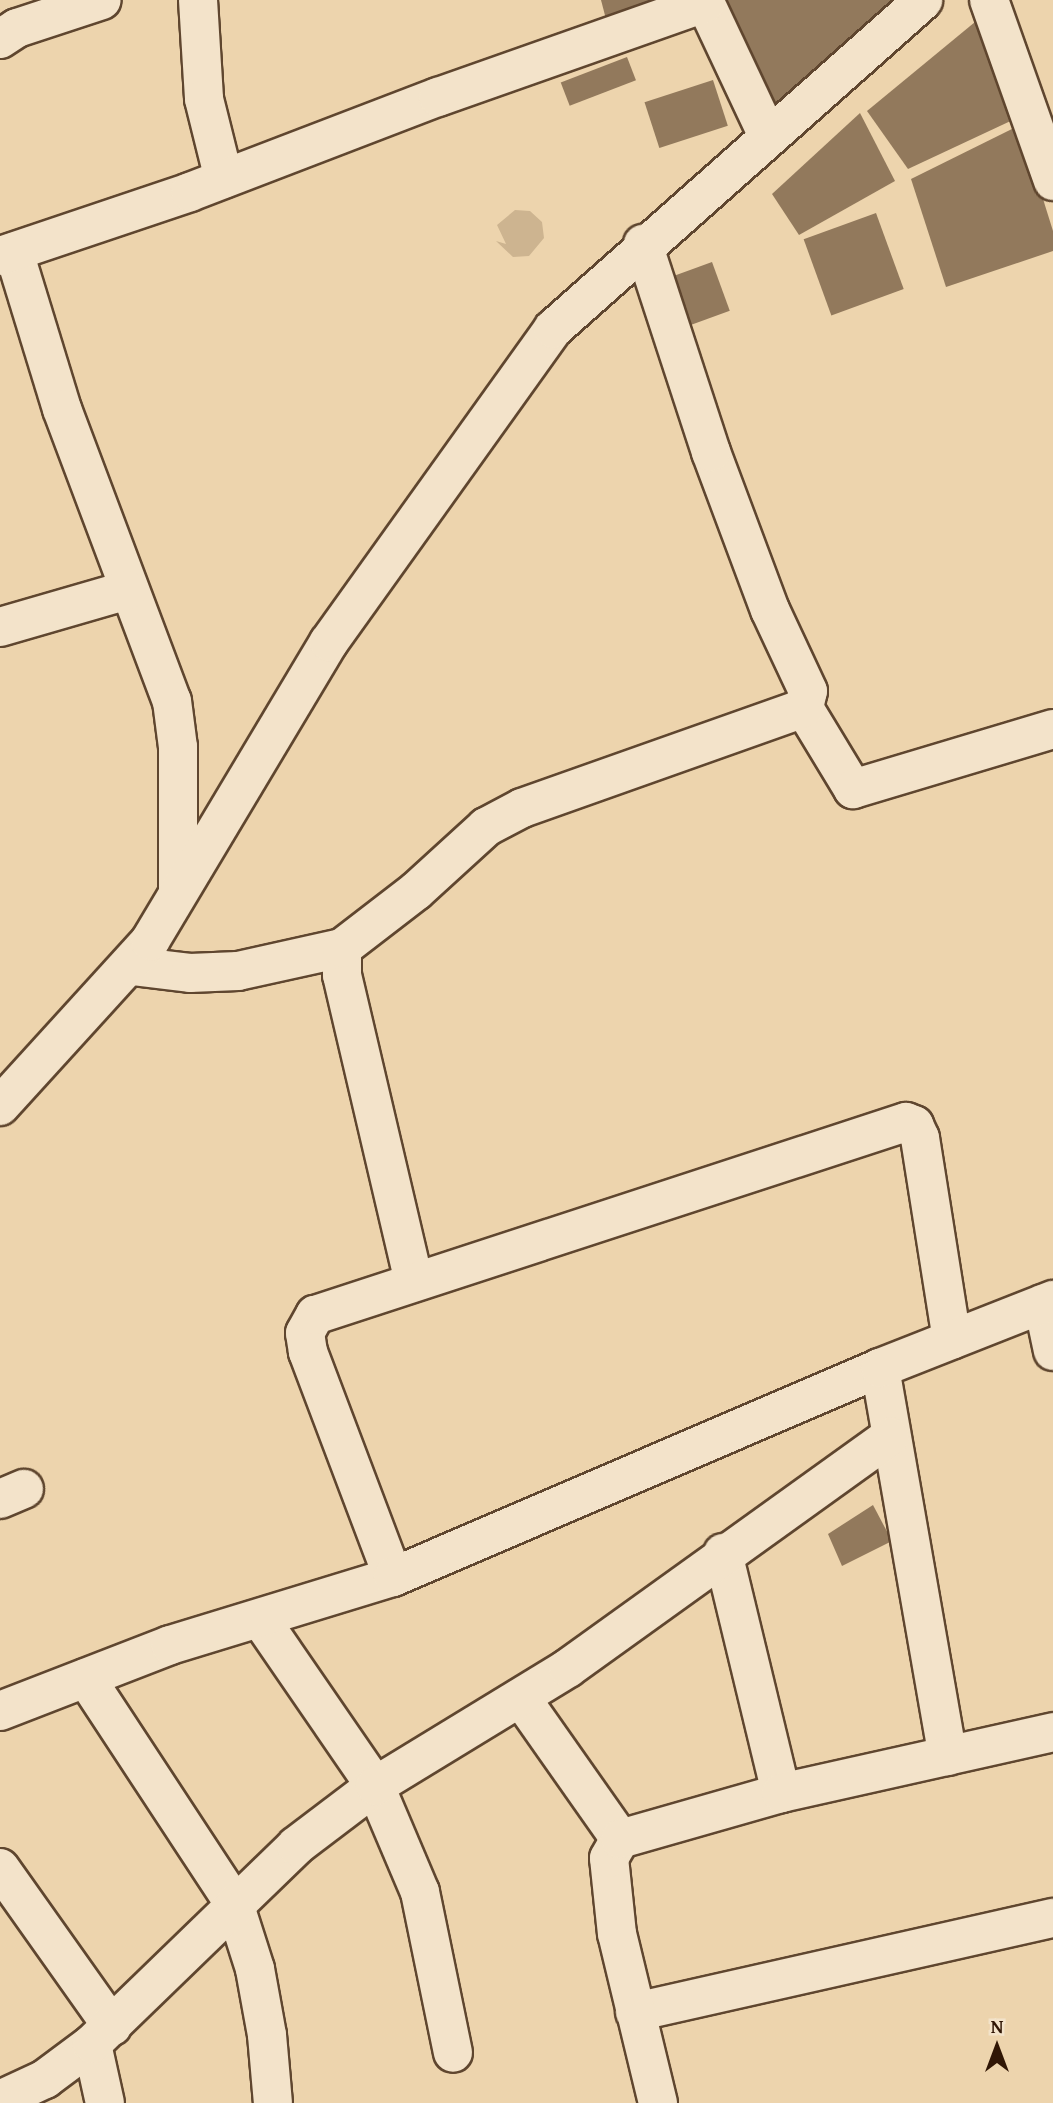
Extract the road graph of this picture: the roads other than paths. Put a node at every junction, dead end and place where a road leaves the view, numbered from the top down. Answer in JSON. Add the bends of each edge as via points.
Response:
{"nodes":[{"id":1,"x":102,"y":0,"type":"edge"},
{"id":2,"x":198,"y":0,"type":"edge"},
{"id":3,"x":922,"y":0,"type":"edge"},
{"id":4,"x":989,"y":0,"type":"edge"},
{"id":5,"x":705,"y":2,"type":"edge"},
{"id":6,"x":9,"y":22,"type":"edge"},
{"id":7,"x":1046,"y":133,"type":"edge"},
{"id":8,"x":767,"y":134,"type":"junction"},
{"id":9,"x":224,"y":179,"type":"junction"},
{"id":10,"x":1053,"y":181,"type":"edge"},
{"id":11,"x":643,"y":244,"type":"junction"},
{"id":12,"x":7,"y":254,"type":"edge"},
{"id":13,"x":128,"y":590,"type":"junction"},
{"id":14,"x":0,"y":627,"type":"edge"},
{"id":15,"x":804,"y":708,"type":"junction"},
{"id":16,"x":1053,"y":729,"type":"edge"},
{"id":17,"x":177,"y":892,"type":"junction"},
{"id":18,"x":342,"y":948,"type":"junction"},
{"id":19,"x":132,"y":966,"type":"junction"},
{"id":20,"x":0,"y":1106,"type":"edge"},
{"id":21,"x":414,"y":1281,"type":"junction"},
{"id":22,"x":1048,"y":1302,"type":"edge"},
{"id":23,"x":951,"y":1339,"type":"junction"},
{"id":24,"x":1053,"y":1351,"type":"edge"},
{"id":25,"x":880,"y":1368,"type":"junction"},
{"id":26,"x":890,"y":1437,"type":"junction"},
{"id":27,"x":723,"y":1553,"type":"junction"},
{"id":28,"x":393,"y":1577,"type":"junction"},
{"id":29,"x":261,"y":1620,"type":"junction"},
{"id":30,"x":86,"y":1678,"type":"junction"},
{"id":31,"x":521,"y":1698,"type":"junction"},
{"id":32,"x":0,"y":1711,"type":"edge"},
{"id":33,"x":1053,"y":1732,"type":"edge"},
{"id":34,"x":948,"y":1756,"type":"junction"},
{"id":35,"x":375,"y":1786,"type":"junction"},
{"id":36,"x":781,"y":1793,"type":"junction"},
{"id":37,"x":620,"y":1839,"type":"junction"},
{"id":38,"x":0,"y":1867,"type":"edge"},
{"id":39,"x":234,"y":1903,"type":"junction"},
{"id":40,"x":1053,"y":1918,"type":"edge"},
{"id":41,"x":635,"y":2012,"type":"junction"},
{"id":42,"x":102,"y":2035,"type":"junction"},
{"id":43,"x":453,"y":2053,"type":"dead end"},
{"id":44,"x":0,"y":2100,"type":"edge"},
{"id":45,"x":105,"y":2103,"type":"edge"},
{"id":46,"x":273,"y":2103,"type":"edge"},
{"id":47,"x":658,"y":2103,"type":"edge"}],
"edges":[{"from":1,"to":6,"type":"street"},
{"from":2,"to":9,"type":"street","via":[[203,88]]},
{"from":3,"to":8,"type":"street","via":[[865,54]]},
{"from":4,"to":7,"type":"street"},
{"from":5,"to":8,"type":"street"},
{"from":5,"to":9,"type":"street"},
{"from":7,"to":10,"type":"street"},
{"from":8,"to":11,"type":"street"},
{"from":9,"to":12,"type":"street"},
{"from":11,"to":15,"type":"street","via":[[711,452],[770,610],[808,691]]},
{"from":11,"to":17,"type":"street","via":[[553,329],[448,475],[329,642]]},
{"from":12,"to":13,"type":"street"},
{"from":13,"to":14,"type":"street"},
{"from":13,"to":17,"type":"street","via":[[172,701],[177,747]]},
{"from":15,"to":16,"type":"street","via":[[853,789]]},
{"from":15,"to":18,"type":"street","via":[[522,808],[486,827],[416,891]]},
{"from":17,"to":19,"type":"street"},
{"from":18,"to":19,"type":"street","via":[[238,971],[190,973]]},
{"from":18,"to":21,"type":"street","via":[[342,975]]},
{"from":19,"to":20,"type":"street"},
{"from":21,"to":23,"type":"street","via":[[906,1122],[914,1125],[920,1138]]},
{"from":21,"to":28,"type":"street","via":[[315,1315],[305,1333],[308,1352]]},
{"from":22,"to":23,"type":"street"},
{"from":22,"to":24,"type":"street"},
{"from":23,"to":25,"type":"street"},
{"from":25,"to":26,"type":"street"},
{"from":25,"to":28,"type":"street"},
{"from":26,"to":27,"type":"street"},
{"from":26,"to":34,"type":"street"},
{"from":27,"to":31,"type":"street","via":[[623,1631]]},
{"from":27,"to":36,"type":"street"},
{"from":28,"to":29,"type":"street"},
{"from":29,"to":30,"type":"street","via":[[170,1645]]},
{"from":29,"to":35,"type":"street"},
{"from":30,"to":32,"type":"street"},
{"from":30,"to":39,"type":"street"},
{"from":31,"to":35,"type":"street"},
{"from":31,"to":37,"type":"street"},
{"from":33,"to":34,"type":"street"},
{"from":34,"to":36,"type":"street"},
{"from":35,"to":39,"type":"street","via":[[296,1846]]},
{"from":35,"to":43,"type":"street","via":[[420,1892]]},
{"from":36,"to":37,"type":"street"},
{"from":37,"to":41,"type":"street","via":[[609,1858],[609,1879]]},
{"from":38,"to":42,"type":"street"},
{"from":39,"to":42,"type":"street"},
{"from":39,"to":46,"type":"street","via":[[265,2022]]},
{"from":40,"to":41,"type":"street"},
{"from":41,"to":47,"type":"street"},
{"from":42,"to":44,"type":"street","via":[[45,2079]]},
{"from":42,"to":45,"type":"street"}]}
